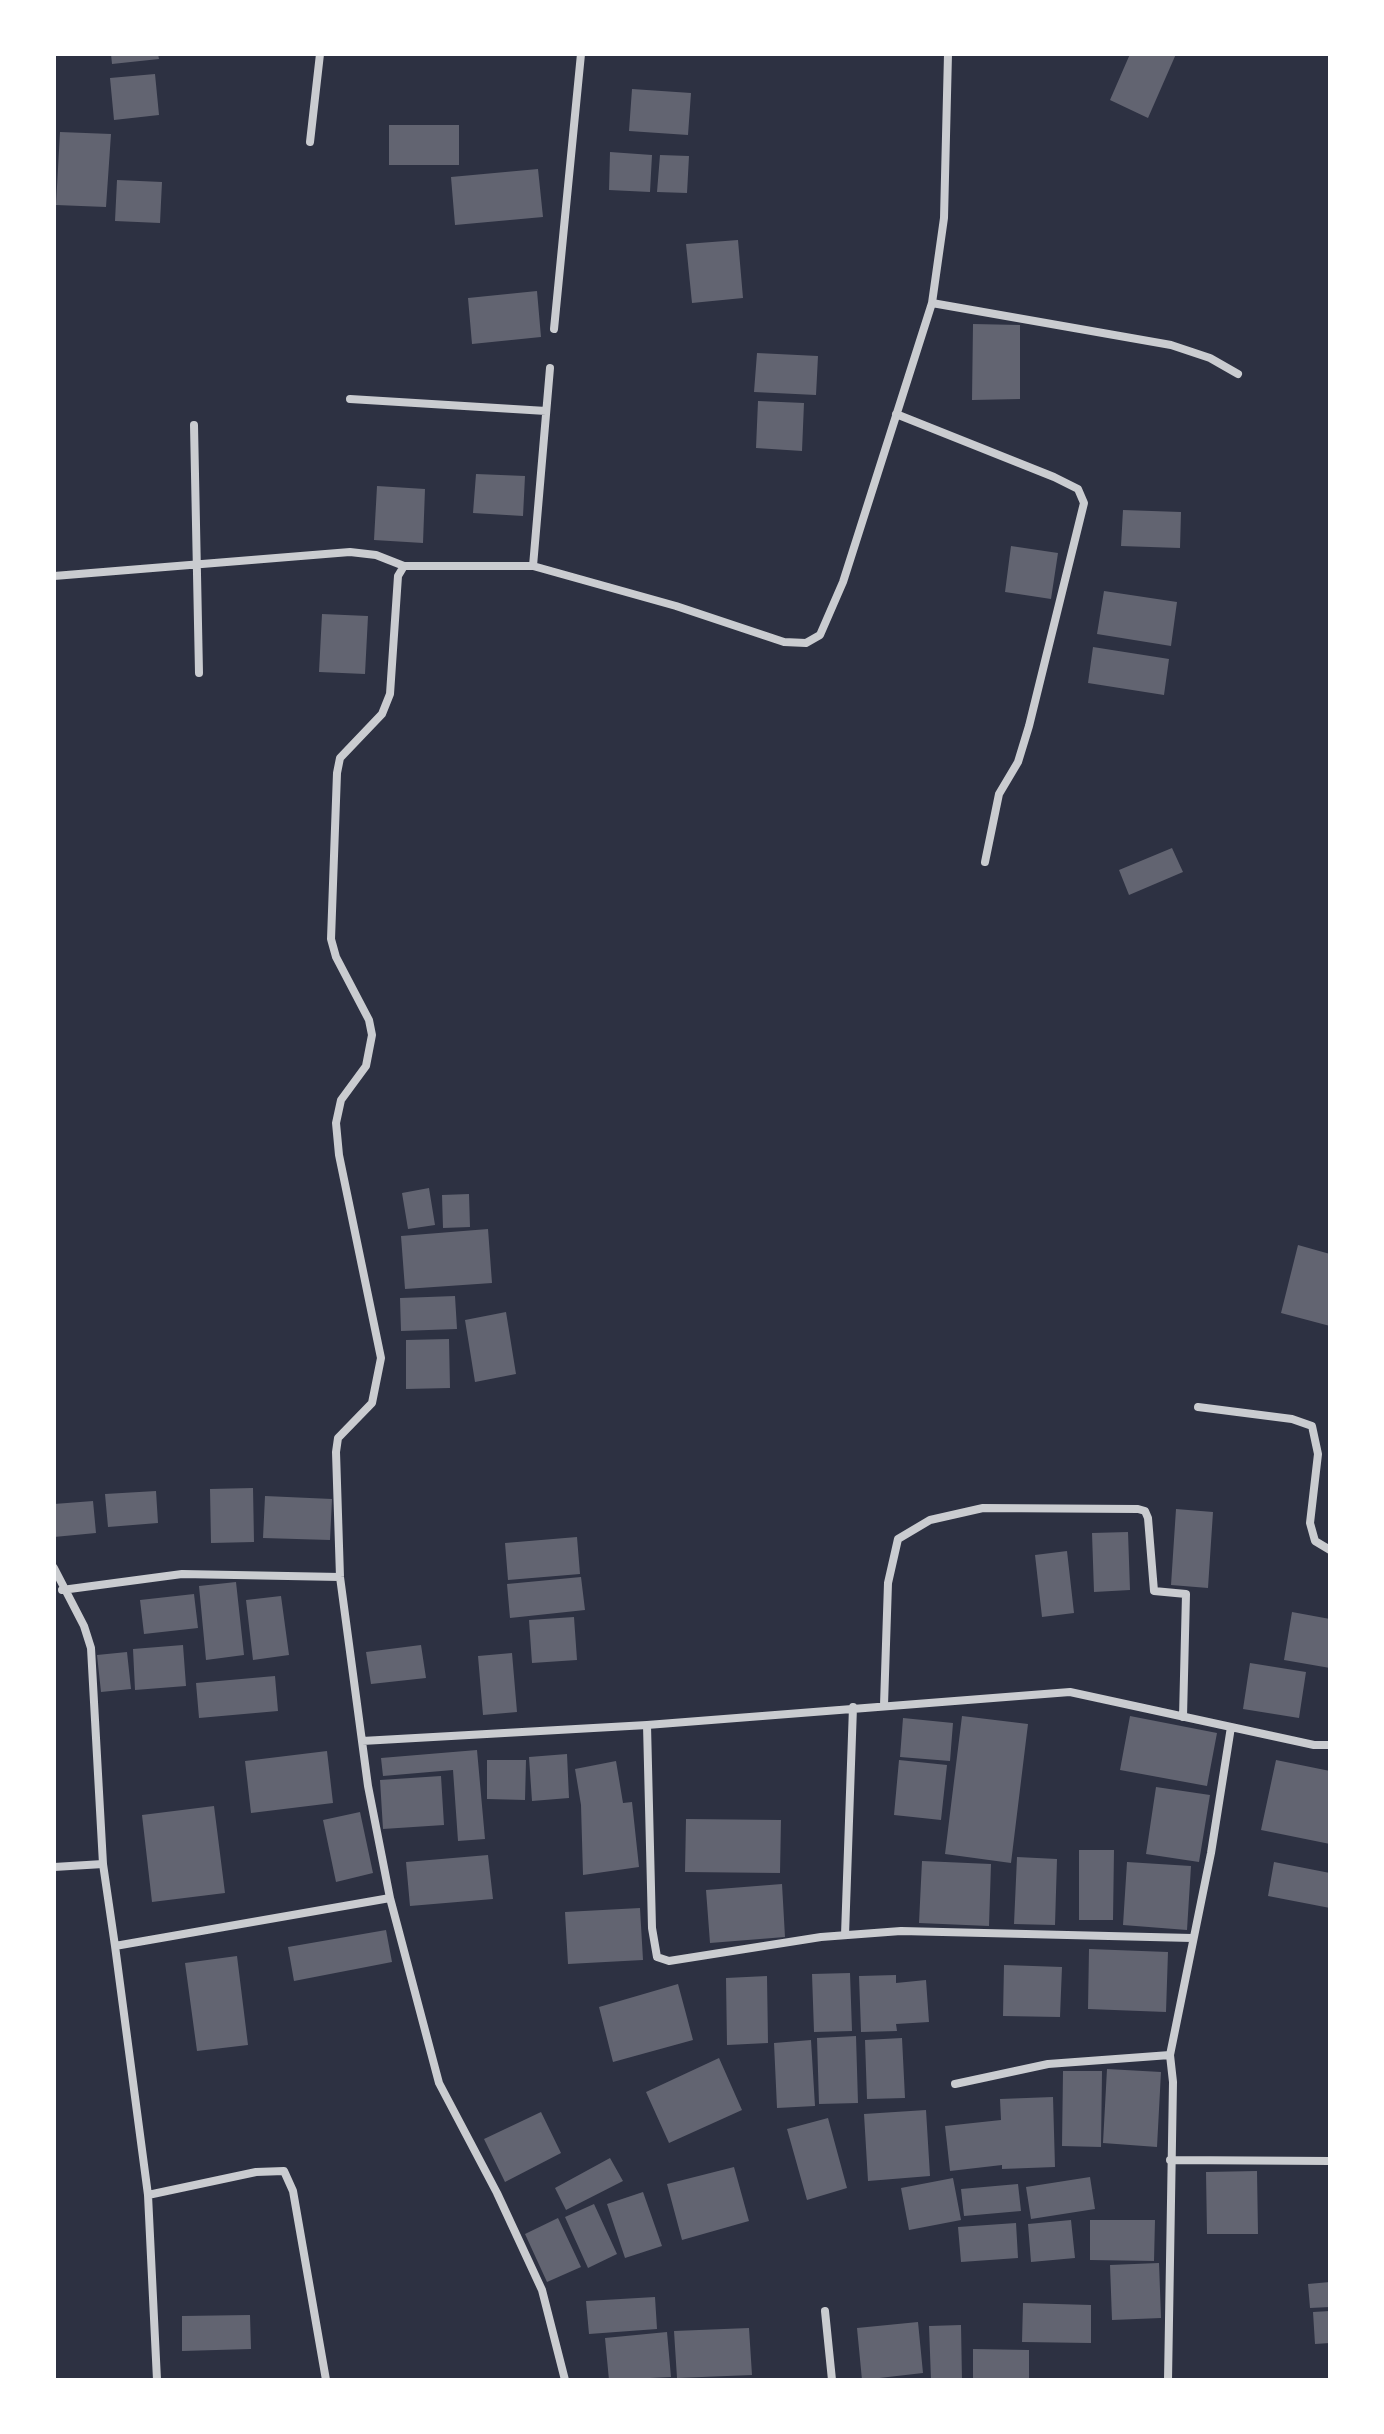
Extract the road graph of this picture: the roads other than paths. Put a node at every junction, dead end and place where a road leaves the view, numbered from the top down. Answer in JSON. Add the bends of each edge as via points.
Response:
{"nodes":[{"id":1,"x":320,"y":54,"type":"edge"},
{"id":2,"x":581,"y":54,"type":"edge"},
{"id":3,"x":948,"y":54,"type":"edge"},
{"id":4,"x":310,"y":142,"type":"dead end"},
{"id":5,"x":932,"y":303,"type":"junction"},
{"id":6,"x":554,"y":329,"type":"dead end"},
{"id":7,"x":550,"y":368,"type":"dead end"},
{"id":8,"x":1238,"y":374,"type":"dead end"},
{"id":9,"x":350,"y":399,"type":"dead end"},
{"id":10,"x":546,"y":411,"type":"junction"},
{"id":11,"x":896,"y":414,"type":"junction"},
{"id":12,"x":194,"y":425,"type":"dead end"},
{"id":13,"x":196,"y":566,"type":"junction"},
{"id":14,"x":404,"y":566,"type":"junction"},
{"id":15,"x":533,"y":566,"type":"junction"},
{"id":16,"x":54,"y":576,"type":"edge"},
{"id":17,"x":199,"y":673,"type":"dead end"},
{"id":18,"x":985,"y":862,"type":"dead end"},
{"id":19,"x":1198,"y":1407,"type":"dead end"},
{"id":20,"x":1330,"y":1550,"type":"edge"},
{"id":21,"x":54,"y":1568,"type":"edge"},
{"id":22,"x":340,"y":1577,"type":"junction"},
{"id":23,"x":62,"y":1590,"type":"junction"},
{"id":24,"x":884,"y":1705,"type":"junction"},
{"id":25,"x":853,"y":1707,"type":"junction"},
{"id":26,"x":1183,"y":1717,"type":"junction"},
{"id":27,"x":647,"y":1725,"type":"junction"},
{"id":28,"x":1231,"y":1727,"type":"junction"},
{"id":29,"x":362,"y":1741,"type":"junction"},
{"id":30,"x":1330,"y":1745,"type":"edge"},
{"id":31,"x":103,"y":1864,"type":"junction"},
{"id":32,"x":54,"y":1867,"type":"edge"},
{"id":33,"x":390,"y":1898,"type":"junction"},
{"id":34,"x":845,"y":1935,"type":"junction"},
{"id":35,"x":1192,"y":1938,"type":"junction"},
{"id":36,"x":115,"y":1946,"type":"junction"},
{"id":37,"x":1170,"y":2055,"type":"junction"},
{"id":38,"x":955,"y":2084,"type":"dead end"},
{"id":39,"x":1170,"y":2160,"type":"junction"},
{"id":40,"x":1330,"y":2161,"type":"edge"},
{"id":41,"x":148,"y":2195,"type":"junction"},
{"id":42,"x":825,"y":2311,"type":"dead end"},
{"id":43,"x":157,"y":2380,"type":"edge"},
{"id":44,"x":326,"y":2380,"type":"edge"},
{"id":45,"x":565,"y":2380,"type":"edge"},
{"id":46,"x":832,"y":2380,"type":"edge"},
{"id":47,"x":1168,"y":2380,"type":"edge"}],
"edges":[{"from":1,"to":4,"type":"street"},
{"from":2,"to":6,"type":"street"},
{"from":3,"to":5,"type":"street","via":[[944,218]]},
{"from":5,"to":8,"type":"street","via":[[1171,345]]},
{"from":5,"to":11,"type":"street"},
{"from":7,"to":10,"type":"street"},
{"from":9,"to":10,"type":"street"},
{"from":10,"to":15,"type":"street"},
{"from":11,"to":15,"type":"street","via":[[843,582],[820,635],[806,643],[784,642]]},
{"from":11,"to":18,"type":"street","via":[[1054,477],[1078,489],[1084,503],[1033,711],[1018,762],[999,794]]},
{"from":12,"to":13,"type":"street"},
{"from":13,"to":14,"type":"street","via":[[350,552]]},
{"from":13,"to":16,"type":"street"},
{"from":13,"to":17,"type":"street"},
{"from":14,"to":15,"type":"street"},
{"from":14,"to":22,"type":"street","via":[[398,576],[390,694],[382,714],[340,758],[334,796],[331,939],[372,1035],[366,1066],[341,1100],[336,1123],[381,1358],[372,1403],[338,1438]]},
{"from":19,"to":20,"type":"street","via":[[1312,1426],[1318,1454],[1310,1523],[1315,1541]]},
{"from":21,"to":23,"type":"street"},
{"from":22,"to":23,"type":"street","via":[[182,1574]]},
{"from":22,"to":29,"type":"street"},
{"from":23,"to":31,"type":"street","via":[[91,1648]]},
{"from":24,"to":25,"type":"street"},
{"from":24,"to":26,"type":"street","via":[[1070,1692]]},
{"from":24,"to":26,"type":"street","via":[[888,1583],[898,1539],[930,1520],[983,1508],[1138,1509],[1148,1518],[1154,1591],[1186,1594]]},
{"from":25,"to":27,"type":"street"},
{"from":25,"to":34,"type":"street"},
{"from":26,"to":28,"type":"street"},
{"from":27,"to":29,"type":"street"},
{"from":27,"to":34,"type":"street","via":[[657,1957],[669,1961]]},
{"from":28,"to":30,"type":"street"},
{"from":28,"to":35,"type":"street"},
{"from":29,"to":33,"type":"street"},
{"from":31,"to":32,"type":"street"},
{"from":31,"to":36,"type":"street"},
{"from":33,"to":36,"type":"street"},
{"from":33,"to":45,"type":"street","via":[[439,2083],[542,2290]]},
{"from":34,"to":35,"type":"street","via":[[901,1931]]},
{"from":35,"to":37,"type":"street"},
{"from":36,"to":41,"type":"street"},
{"from":37,"to":38,"type":"street","via":[[1048,2064]]},
{"from":37,"to":39,"type":"street"},
{"from":39,"to":40,"type":"street"},
{"from":39,"to":47,"type":"street"},
{"from":41,"to":43,"type":"street"},
{"from":41,"to":44,"type":"street","via":[[256,2172],[277,2170],[289,2176]]},
{"from":42,"to":46,"type":"street"}]}
